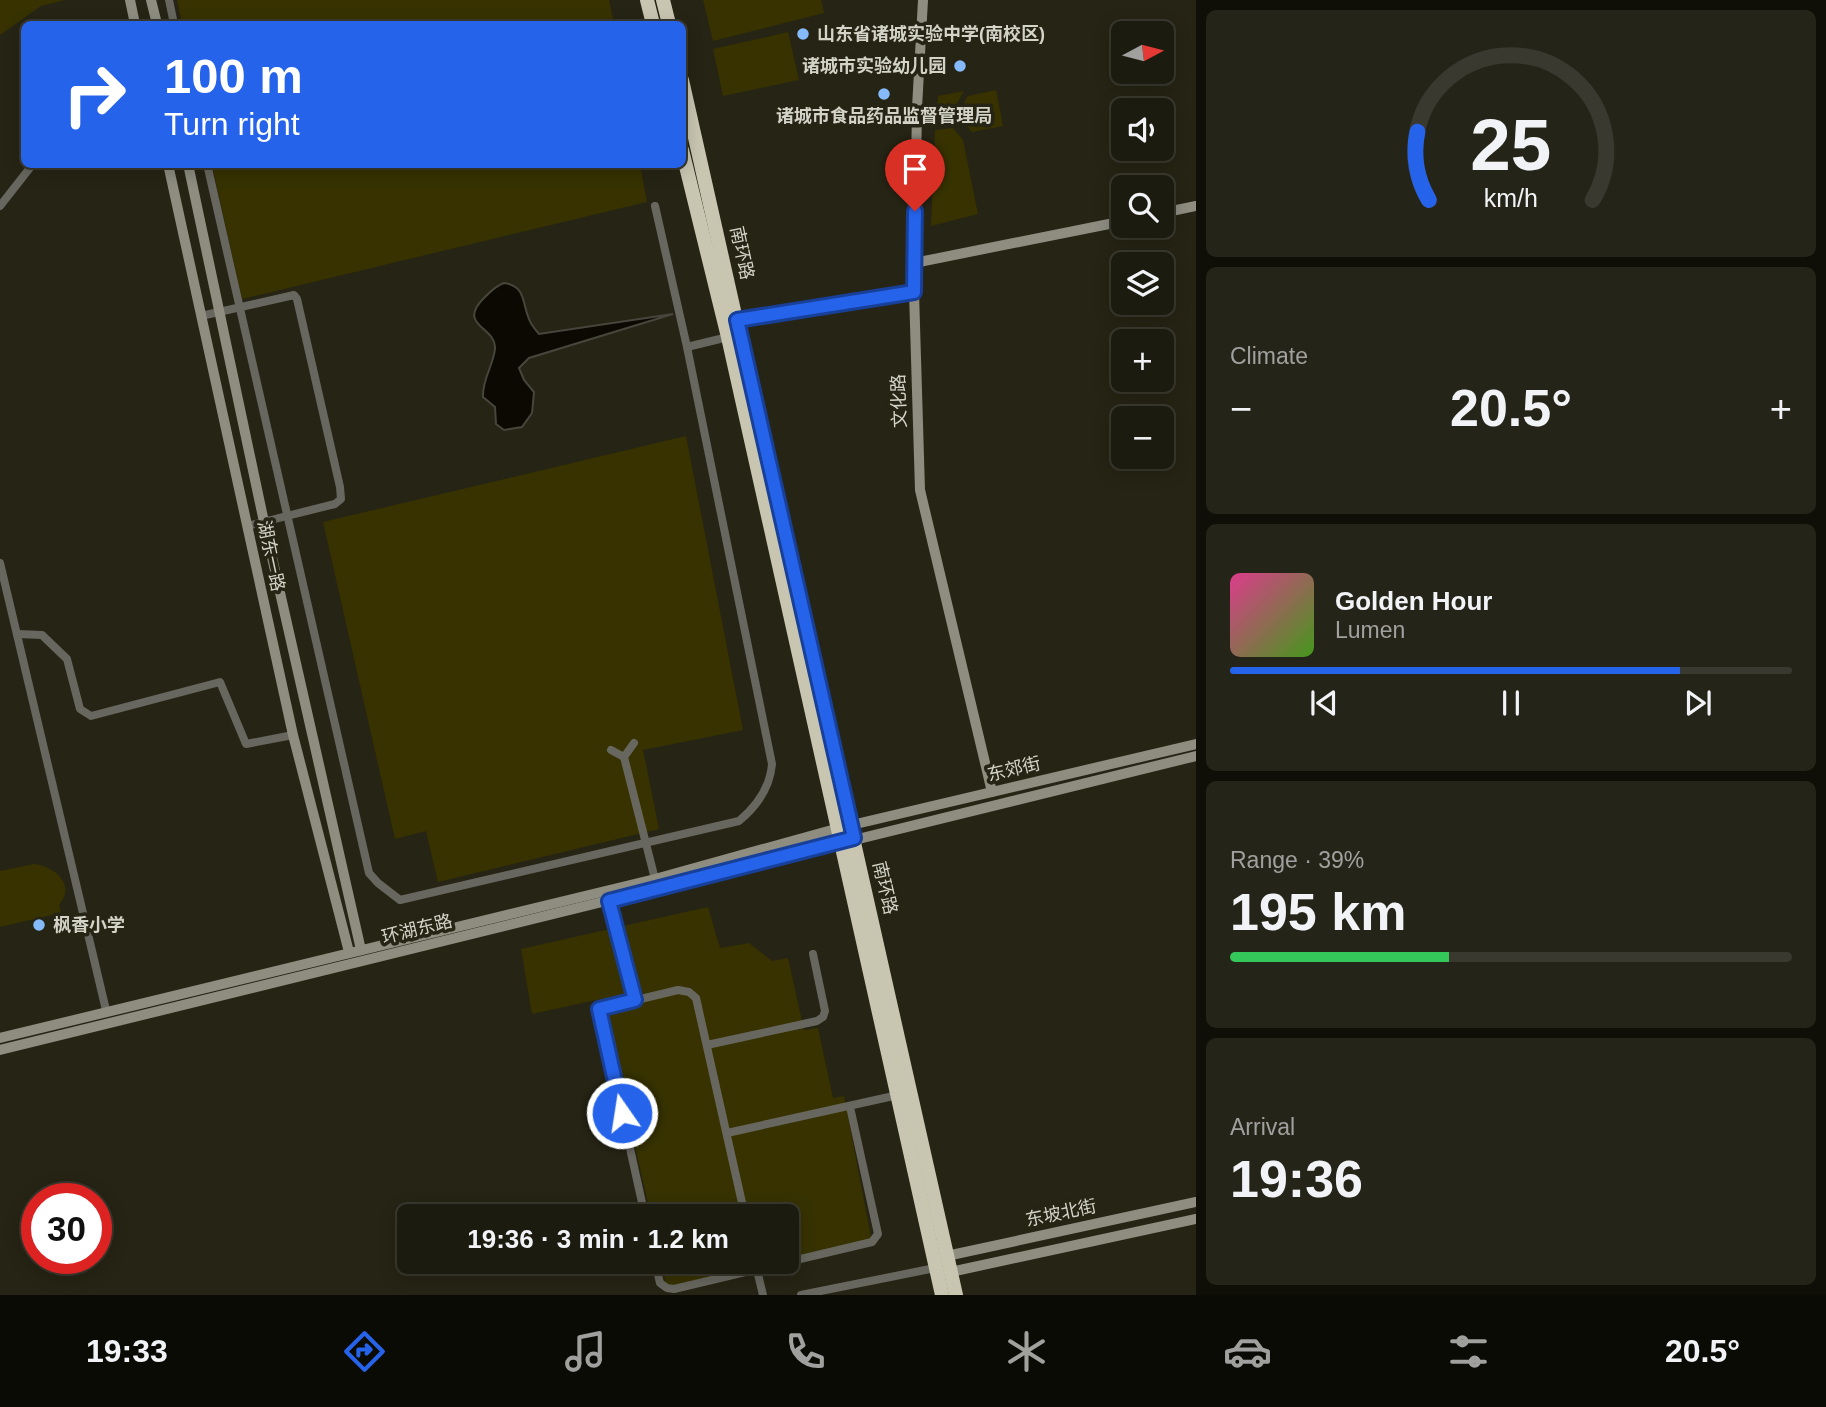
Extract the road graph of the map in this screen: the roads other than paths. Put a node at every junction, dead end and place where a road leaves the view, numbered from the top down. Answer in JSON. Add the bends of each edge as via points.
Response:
{"nodes":[{"id":1,"x":130,"y":0,"type":"edge"},
{"id":2,"x":151,"y":0,"type":"edge"},
{"id":3,"x":169,"y":0,"type":"edge"},
{"id":4,"x":647,"y":0,"type":"edge"},
{"id":5,"x":663,"y":0,"type":"edge"},
{"id":6,"x":923,"y":0,"type":"edge"},
{"id":7,"x":134,"y":21,"type":"edge"},
{"id":8,"x":156,"y":21,"type":"edge"},
{"id":9,"x":173,"y":21,"type":"edge"},
{"id":10,"x":652,"y":21,"type":"edge"},
{"id":11,"x":668,"y":21,"type":"edge"},
{"id":12,"x":686,"y":97,"type":"edge"},
{"id":13,"x":686,"y":166,"type":"edge"},
{"id":14,"x":30,"y":168,"type":"edge"},
{"id":15,"x":169,"y":168,"type":"edge"},
{"id":16,"x":189,"y":168,"type":"edge"},
{"id":17,"x":208,"y":168,"type":"edge"},
{"id":18,"x":0,"y":206,"type":"edge"},
{"id":19,"x":655,"y":206,"type":"dead end"},
{"id":20,"x":1196,"y":206,"type":"edge"},
{"id":21,"x":1174,"y":211,"type":"edge"},
{"id":22,"x":1111,"y":224,"type":"edge"},
{"id":23,"x":914,"y":263,"type":"junction"},
{"id":24,"x":914,"y":292,"type":"junction"},
{"id":25,"x":239,"y":307,"type":"junction"},
{"id":26,"x":220,"y":312,"type":"junction"},
{"id":27,"x":201,"y":316,"type":"junction"},
{"id":28,"x":737,"y":320,"type":"junction"},
{"id":29,"x":728,"y":337,"type":"junction"},
{"id":30,"x":687,"y":347,"type":"junction"},
{"id":31,"x":286,"y":516,"type":"junction"},
{"id":32,"x":264,"y":522,"type":"junction"},
{"id":33,"x":247,"y":526,"type":"junction"},
{"id":34,"x":0,"y":563,"type":"edge"},
{"id":35,"x":17,"y":634,"type":"junction"},
{"id":36,"x":293,"y":735,"type":"junction"},
{"id":37,"x":634,"y":743,"type":"dead end"},
{"id":38,"x":1196,"y":744,"type":"edge"},
{"id":39,"x":611,"y":750,"type":"dead end"},
{"id":40,"x":1196,"y":756,"type":"edge"},
{"id":41,"x":624,"y":757,"type":"junction"},
{"id":42,"x":992,"y":792,"type":"junction"},
{"id":43,"x":846,"y":833,"type":"junction"},
{"id":44,"x":647,"y":843,"type":"junction"},
{"id":45,"x":654,"y":879,"type":"junction"},
{"id":46,"x":609,"y":901,"type":"junction"},
{"id":47,"x":361,"y":950,"type":"junction"},
{"id":48,"x":349,"y":952,"type":"junction"},
{"id":49,"x":813,"y":954,"type":"dead end"},
{"id":50,"x":635,"y":1000,"type":"junction"},
{"id":51,"x":106,"y":1010,"type":"junction"},
{"id":52,"x":0,"y":1038,"type":"edge"},
{"id":53,"x":707,"y":1045,"type":"junction"},
{"id":54,"x":0,"y":1050,"type":"edge"},
{"id":55,"x":898,"y":1096,"type":"junction"},
{"id":56,"x":850,"y":1107,"type":"junction"},
{"id":57,"x":727,"y":1133,"type":"junction"},
{"id":58,"x":1196,"y":1202,"type":"edge"},
{"id":59,"x":642,"y":1204,"type":"edge"},
{"id":60,"x":742,"y":1204,"type":"edge"},
{"id":61,"x":1196,"y":1219,"type":"edge"},
{"id":62,"x":799,"y":1256,"type":"edge"},
{"id":63,"x":941,"y":1266,"type":"junction"},
{"id":64,"x":658,"y":1274,"type":"edge"},
{"id":65,"x":723,"y":1274,"type":"edge"},
{"id":66,"x":758,"y":1274,"type":"edge"},
{"id":67,"x":763,"y":1295,"type":"edge"},
{"id":68,"x":801,"y":1295,"type":"edge"},
{"id":69,"x":942,"y":1295,"type":"edge"},
{"id":70,"x":956,"y":1295,"type":"edge"}],
"edges":[{"from":1,"to":7,"type":"main road"},
{"from":2,"to":8,"type":"main road"},
{"from":3,"to":9,"type":"street"},
{"from":4,"to":10,"type":"highway"},
{"from":5,"to":11,"type":"highway"},
{"from":6,"to":23,"type":"main road","name":"文化路"},
{"from":12,"to":28,"type":"highway","name":"南环路"},
{"from":13,"to":29,"type":"highway","name":"南环路"},
{"from":14,"to":18,"type":"street"},
{"from":15,"to":27,"type":"main road","name":"湖东一路"},
{"from":16,"to":26,"type":"main road","name":"湖东一路"},
{"from":17,"to":25,"type":"street"},
{"from":19,"to":30,"type":"street"},
{"from":20,"to":21,"type":"main road"},
{"from":22,"to":23,"type":"main road"},
{"from":23,"to":24,"type":"main road","name":"文化路"},
{"from":24,"to":28,"type":"street"},
{"from":24,"to":42,"type":"main road","name":"文化路","via":[[920,490]]},
{"from":25,"to":26,"type":"street"},
{"from":25,"to":31,"type":"street"},
{"from":25,"to":31,"type":"street","via":[[293,295],[297,299],[340,487],[341,499],[335,504]]},
{"from":26,"to":27,"type":"street"},
{"from":26,"to":32,"type":"main road","name":"湖东一路"},
{"from":27,"to":33,"type":"main road","name":"湖东一路"},
{"from":28,"to":43,"type":"highway","name":"南环路"},
{"from":29,"to":30,"type":"street"},
{"from":29,"to":43,"type":"highway","name":"南环路"},
{"from":30,"to":44,"type":"street","via":[[772,764],[758,802],[739,821]]},
{"from":31,"to":32,"type":"street"},
{"from":31,"to":44,"type":"street","via":[[369,873],[379,883],[400,900]]},
{"from":32,"to":33,"type":"street"},
{"from":32,"to":47,"type":"main road","name":"湖东一路"},
{"from":33,"to":36,"type":"main road","name":"湖东一路"},
{"from":34,"to":35,"type":"street"},
{"from":35,"to":36,"type":"street","via":[[42,635],[67,659],[80,709],[91,716],[220,682],[246,744]]},
{"from":35,"to":51,"type":"street"},
{"from":36,"to":48,"type":"main road","name":"湖东一路"},
{"from":37,"to":41,"type":"street"},
{"from":38,"to":42,"type":"main road","name":"东郊街"},
{"from":39,"to":41,"type":"street"},
{"from":40,"to":43,"type":"main road","name":"东郊街"},
{"from":41,"to":44,"type":"street"},
{"from":42,"to":43,"type":"main road","name":"东郊街"},
{"from":43,"to":45,"type":"main road","name":"环湖东路"},
{"from":43,"to":46,"type":"main road","name":"环湖东路"},
{"from":43,"to":55,"type":"highway","name":"南环路"},
{"from":43,"to":63,"type":"highway","name":"南环路"},
{"from":44,"to":45,"type":"street"},
{"from":45,"to":47,"type":"main road","name":"环湖东路"},
{"from":46,"to":50,"type":"street"},
{"from":46,"to":54,"type":"main road","name":"环湖东路"},
{"from":47,"to":48,"type":"main road","name":"环湖东路"},
{"from":48,"to":51,"type":"main road","name":"环湖东路"},
{"from":49,"to":53,"type":"street","via":[[825,1011],[822,1017]]},
{"from":50,"to":53,"type":"street","via":[[678,990],[689,992],[696,998]]},
{"from":50,"to":59,"type":"street","via":[[599,1009]]},
{"from":51,"to":52,"type":"main road","name":"环湖东路"},
{"from":53,"to":57,"type":"street"},
{"from":55,"to":56,"type":"street"},
{"from":55,"to":63,"type":"highway","name":"南环路"},
{"from":56,"to":57,"type":"street"},
{"from":56,"to":62,"type":"street","via":[[878,1234],[872,1242]]},
{"from":57,"to":60,"type":"street"},
{"from":58,"to":63,"type":"main road","name":"东坡北街"},
{"from":61,"to":63,"type":"main road","name":"东坡北街"},
{"from":63,"to":68,"type":"street"},
{"from":63,"to":69,"type":"highway","name":"南环路"},
{"from":63,"to":70,"type":"highway","name":"南环路"},
{"from":64,"to":65,"type":"street","via":[[667,1289]]},
{"from":66,"to":67,"type":"street"}]}
